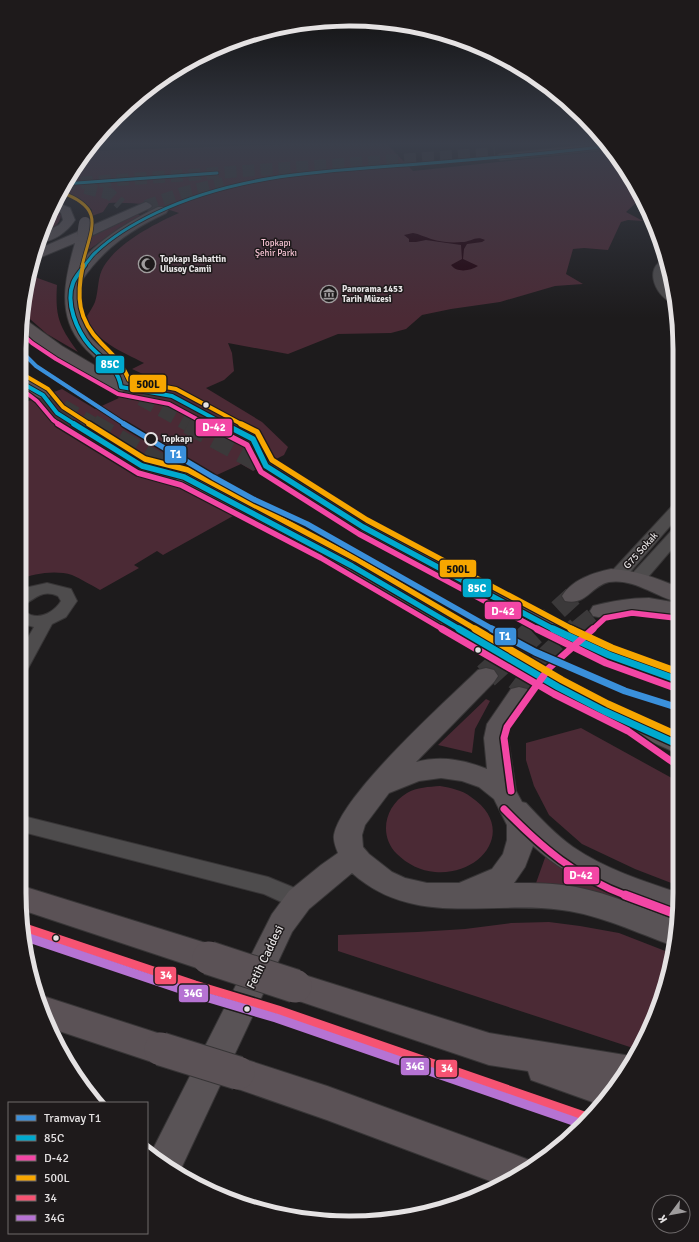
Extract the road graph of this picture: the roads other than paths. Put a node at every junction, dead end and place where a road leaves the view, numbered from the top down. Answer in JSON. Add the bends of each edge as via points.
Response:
{"nodes":[{"id":1,"x":67,"y":202,"type":"edge"},
{"id":2,"x":121,"y":204,"type":"dead end"},
{"id":3,"x":146,"y":206,"type":"tunnel mouth"},
{"id":4,"x":59,"y":207,"type":"edge"},
{"id":5,"x":162,"y":210,"type":"tunnel mouth"},
{"id":6,"x":47,"y":236,"type":"edge"},
{"id":7,"x":78,"y":238,"type":"junction"},
{"id":8,"x":41,"y":251,"type":"edge"},
{"id":9,"x":662,"y":265,"type":"edge"},
{"id":10,"x":73,"y":284,"type":"junction"},
{"id":11,"x":668,"y":295,"type":"edge"},
{"id":12,"x":27,"y":328,"type":"edge"},
{"id":13,"x":26,"y":383,"type":"edge"},
{"id":14,"x":26,"y":386,"type":"edge"},
{"id":15,"x":266,"y":466,"type":"tunnel mouth"},
{"id":16,"x":184,"y":477,"type":"tunnel mouth"},
{"id":17,"x":673,"y":515,"type":"edge"},
{"id":18,"x":673,"y":536,"type":"edge"},
{"id":19,"x":628,"y":576,"type":"junction"},
{"id":20,"x":673,"y":593,"type":"edge"},
{"id":21,"x":26,"y":595,"type":"edge"},
{"id":22,"x":573,"y":596,"type":"tunnel mouth"},
{"id":23,"x":673,"y":608,"type":"edge"},
{"id":24,"x":26,"y":619,"type":"edge"},
{"id":25,"x":46,"y":620,"type":"junction"},
{"id":26,"x":26,"y":657,"type":"edge"},
{"id":27,"x":486,"y":676,"type":"tunnel mouth"},
{"id":28,"x":673,"y":678,"type":"edge"},
{"id":29,"x":518,"y":695,"type":"tunnel mouth"},
{"id":30,"x":632,"y":724,"type":"junction"},
{"id":31,"x":673,"y":742,"type":"edge"},
{"id":32,"x":673,"y":752,"type":"edge"},
{"id":33,"x":378,"y":788,"type":"junction"},
{"id":34,"x":507,"y":798,"type":"junction"},
{"id":35,"x":26,"y":825,"type":"edge"},
{"id":36,"x":354,"y":857,"type":"junction"},
{"id":37,"x":462,"y":895,"type":"junction"},
{"id":38,"x":26,"y":899,"type":"edge"},
{"id":39,"x":299,"y":900,"type":"junction"},
{"id":40,"x":672,"y":904,"type":"edge"},
{"id":41,"x":670,"y":932,"type":"edge"},
{"id":42,"x":50,"y":1013,"type":"edge"},
{"id":43,"x":489,"y":1049,"type":"junction"},
{"id":44,"x":619,"y":1070,"type":"edge"},
{"id":45,"x":605,"y":1090,"type":"edge"},
{"id":46,"x":167,"y":1159,"type":"edge"},
{"id":47,"x":513,"y":1172,"type":"edge"}],
"edges":[{"from":1,"to":7,"type":"main road","bridge":true,"via":[[83,212],[85,223]]},
{"from":2,"to":7,"type":"main road","via":[[118,213],[89,228]]},
{"from":3,"to":7,"type":"main road"},
{"from":4,"to":6,"type":"main road","via":[[66,211],[69,220],[63,228]]},
{"from":5,"to":10,"type":"main road","via":[[121,232],[98,249]]},
{"from":7,"to":8,"type":"main road"},
{"from":7,"to":10,"type":"main road"},
{"from":9,"to":11,"type":"street","via":[[658,269],[658,283]]},
{"from":10,"to":12,"type":"main road","via":[[72,309],[76,322],[88,343],[118,373],[122,379],[121,387],[60,352]]},
{"from":13,"to":14,"type":"main road","via":[[42,396]]},
{"from":15,"to":28,"type":"main road","via":[[363,528],[557,631],[609,655]]},
{"from":16,"to":30,"type":"main road","via":[[352,566],[558,687]]},
{"from":17,"to":19,"type":"street","name":"G75 Sokak"},
{"from":18,"to":19,"type":"street","name":"G75 Sokak"},
{"from":19,"to":20,"type":"main road"},
{"from":19,"to":22,"type":"main road","via":[[608,575],[597,578]]},
{"from":19,"to":23,"type":"main road","via":[[601,612],[632,605]]},
{"from":21,"to":25,"type":"street","via":[[50,588],[64,593],[69,602],[67,607],[58,616]]},
{"from":24,"to":25,"type":"street"},
{"from":25,"to":26,"type":"street"},
{"from":27,"to":33,"type":"main road","via":[[432,728]]},
{"from":29,"to":34,"type":"main road","via":[[499,724],[496,738]]},
{"from":30,"to":31,"type":"main road"},
{"from":30,"to":32,"type":"main road"},
{"from":33,"to":34,"type":"main road","via":[[412,773],[441,768],[465,771],[488,780]]},
{"from":33,"to":36,"type":"main road","via":[[356,816],[348,833],[348,846]]},
{"from":34,"to":37,"type":"main road","via":[[521,825],[521,840],[514,859],[502,877]]},
{"from":34,"to":40,"type":"main road","via":[[540,836],[571,860],[604,879]]},
{"from":35,"to":39,"type":"street","via":[[268,886]]},
{"from":36,"to":37,"type":"main road","via":[[378,878],[403,889],[424,895]]},
{"from":36,"to":39,"type":"main road","name":"Fetih Caddesi"},
{"from":37,"to":41,"type":"main road","via":[[561,897],[587,902]]},
{"from":38,"to":43,"type":"highway","bridge":true},
{"from":39,"to":46,"type":"main road","name":"Fetih Caddesi","via":[[282,922]]},
{"from":42,"to":47,"type":"highway","bridge":true,"via":[[327,1103]]},
{"from":43,"to":44,"type":"highway"},
{"from":43,"to":45,"type":"highway"}]}
